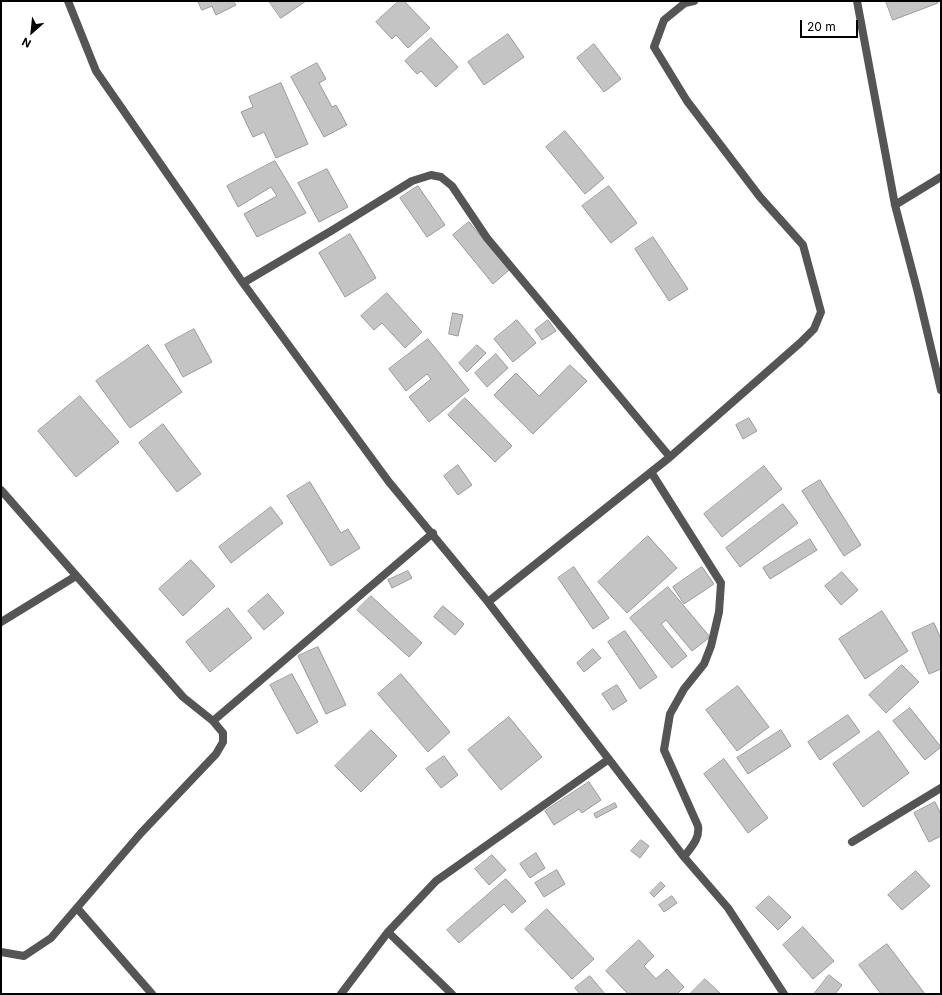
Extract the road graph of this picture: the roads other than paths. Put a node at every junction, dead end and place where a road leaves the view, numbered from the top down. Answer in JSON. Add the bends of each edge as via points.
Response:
{"nodes":[{"id":1,"x":68,"y":1,"type":"edge"},
{"id":2,"x":694,"y":1,"type":"edge"},
{"id":3,"x":857,"y":1,"type":"edge"},
{"id":4,"x":941,"y":177,"type":"edge"},
{"id":5,"x":895,"y":205,"type":"junction"},
{"id":6,"x":242,"y":283,"type":"junction"},
{"id":7,"x":941,"y":390,"type":"edge"},
{"id":8,"x":670,"y":457,"type":"junction"},
{"id":9,"x":651,"y":472,"type":"junction"},
{"id":10,"x":1,"y":490,"type":"edge"},
{"id":11,"x":433,"y":533,"type":"junction"},
{"id":12,"x":76,"y":576,"type":"junction"},
{"id":13,"x":488,"y":602,"type":"junction"},
{"id":14,"x":1,"y":622,"type":"edge"},
{"id":15,"x":213,"y":721,"type":"junction"},
{"id":16,"x":609,"y":759,"type":"junction"},
{"id":17,"x":941,"y":788,"type":"edge"},
{"id":18,"x":852,"y":842,"type":"dead end"},
{"id":19,"x":684,"y":857,"type":"junction"},
{"id":20,"x":77,"y":908,"type":"junction"},
{"id":21,"x":388,"y":932,"type":"junction"},
{"id":22,"x":1,"y":952,"type":"edge"},
{"id":23,"x":152,"y":994,"type":"edge"},
{"id":24,"x":341,"y":994,"type":"edge"},
{"id":25,"x":452,"y":994,"type":"edge"},
{"id":26,"x":784,"y":994,"type":"edge"}],
"edges":[{"from":1,"to":6,"type":"street","via":[[96,70]]},
{"from":2,"to":8,"type":"street","via":[[685,3],[664,20],[654,47],[687,101],[760,196],[803,245],[821,312],[814,329],[800,343]]},
{"from":3,"to":5,"type":"street"},
{"from":4,"to":5,"type":"street"},
{"from":5,"to":7,"type":"street"},
{"from":6,"to":8,"type":"street","via":[[331,232],[412,181],[431,174],[441,177],[452,186],[487,238]]},
{"from":6,"to":11,"type":"street","via":[[390,482]]},
{"from":8,"to":9,"type":"street"},
{"from":9,"to":13,"type":"street"},
{"from":9,"to":19,"type":"street","via":[[722,583],[719,612],[711,646],[704,664],[684,689],[670,714],[664,750],[698,826],[699,833],[695,842]]},
{"from":10,"to":12,"type":"street"},
{"from":11,"to":13,"type":"street"},
{"from":11,"to":15,"type":"street"},
{"from":12,"to":14,"type":"street"},
{"from":12,"to":15,"type":"street","via":[[183,698]]},
{"from":13,"to":16,"type":"street"},
{"from":15,"to":20,"type":"street","via":[[223,733],[223,742],[216,754],[140,833]]},
{"from":16,"to":19,"type":"street"},
{"from":16,"to":21,"type":"street","via":[[436,881]]},
{"from":17,"to":18,"type":"street"},
{"from":19,"to":26,"type":"street","via":[[728,908]]},
{"from":20,"to":22,"type":"street","via":[[51,938],[24,956]]},
{"from":20,"to":23,"type":"street"},
{"from":21,"to":24,"type":"street"},
{"from":21,"to":25,"type":"street"}]}
